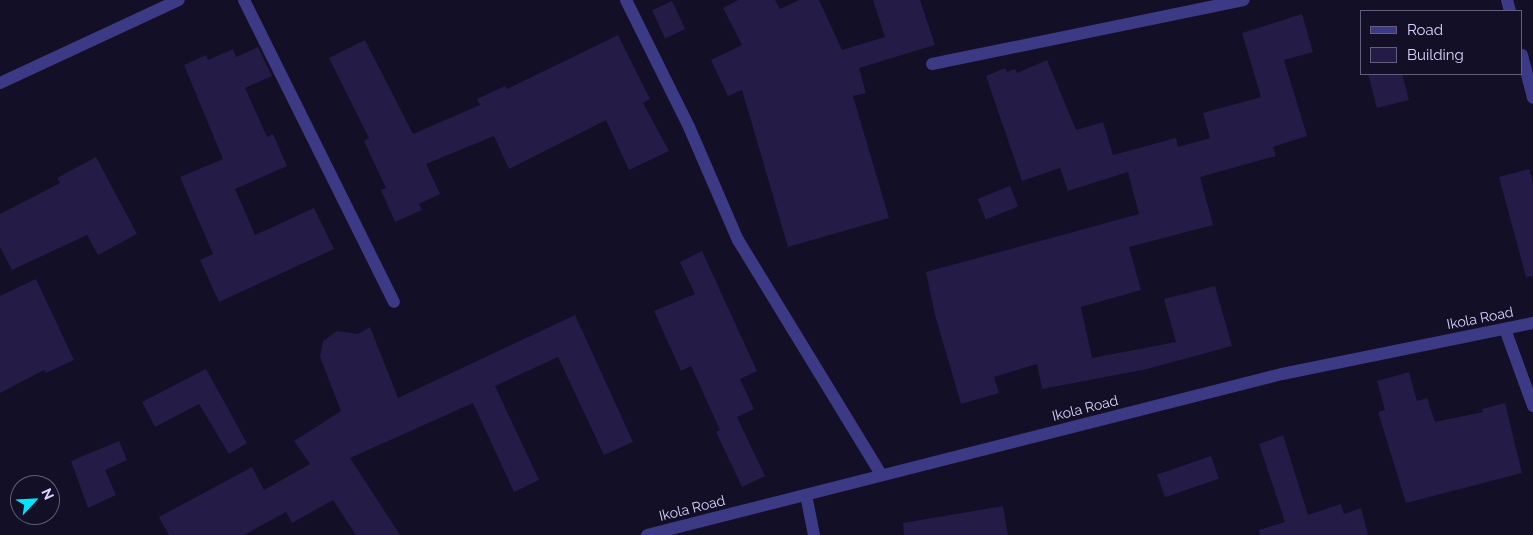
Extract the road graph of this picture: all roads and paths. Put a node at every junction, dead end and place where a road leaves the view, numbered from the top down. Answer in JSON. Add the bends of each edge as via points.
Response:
{"nodes":[{"id":1,"x":179,"y":0,"type":"edge"},
{"id":2,"x":244,"y":0,"type":"edge"},
{"id":3,"x":626,"y":0,"type":"edge"},
{"id":4,"x":1244,"y":0,"type":"edge"},
{"id":5,"x":1523,"y":59,"type":"edge"},
{"id":6,"x":932,"y":64,"type":"dead end"},
{"id":7,"x":0,"y":83,"type":"edge"},
{"id":8,"x":1533,"y":98,"type":"edge"},
{"id":9,"x":394,"y":302,"type":"dead end"},
{"id":10,"x":1533,"y":324,"type":"edge"},
{"id":11,"x":1505,"y":329,"type":"junction"},
{"id":12,"x":1533,"y":406,"type":"edge"},
{"id":13,"x":881,"y":474,"type":"junction"},
{"id":14,"x":806,"y":495,"type":"junction"},
{"id":15,"x":647,"y":535,"type":"edge"},
{"id":16,"x":814,"y":535,"type":"edge"}],
"edges":[{"from":1,"to":7,"type":"street"},
{"from":2,"to":9,"type":"street"},
{"from":3,"to":13,"type":"street","via":[[689,127],[738,240]]},
{"from":4,"to":6,"type":"street"},
{"from":5,"to":8,"type":"street"},
{"from":10,"to":11,"type":"street","name":"Ikola Road"},
{"from":11,"to":12,"type":"street"},
{"from":11,"to":13,"type":"street","name":"Ikola Road","via":[[1282,374]]},
{"from":13,"to":14,"type":"street","name":"Ikola Road"},
{"from":14,"to":15,"type":"street","name":"Ikola Road"},
{"from":14,"to":16,"type":"street"}]}
